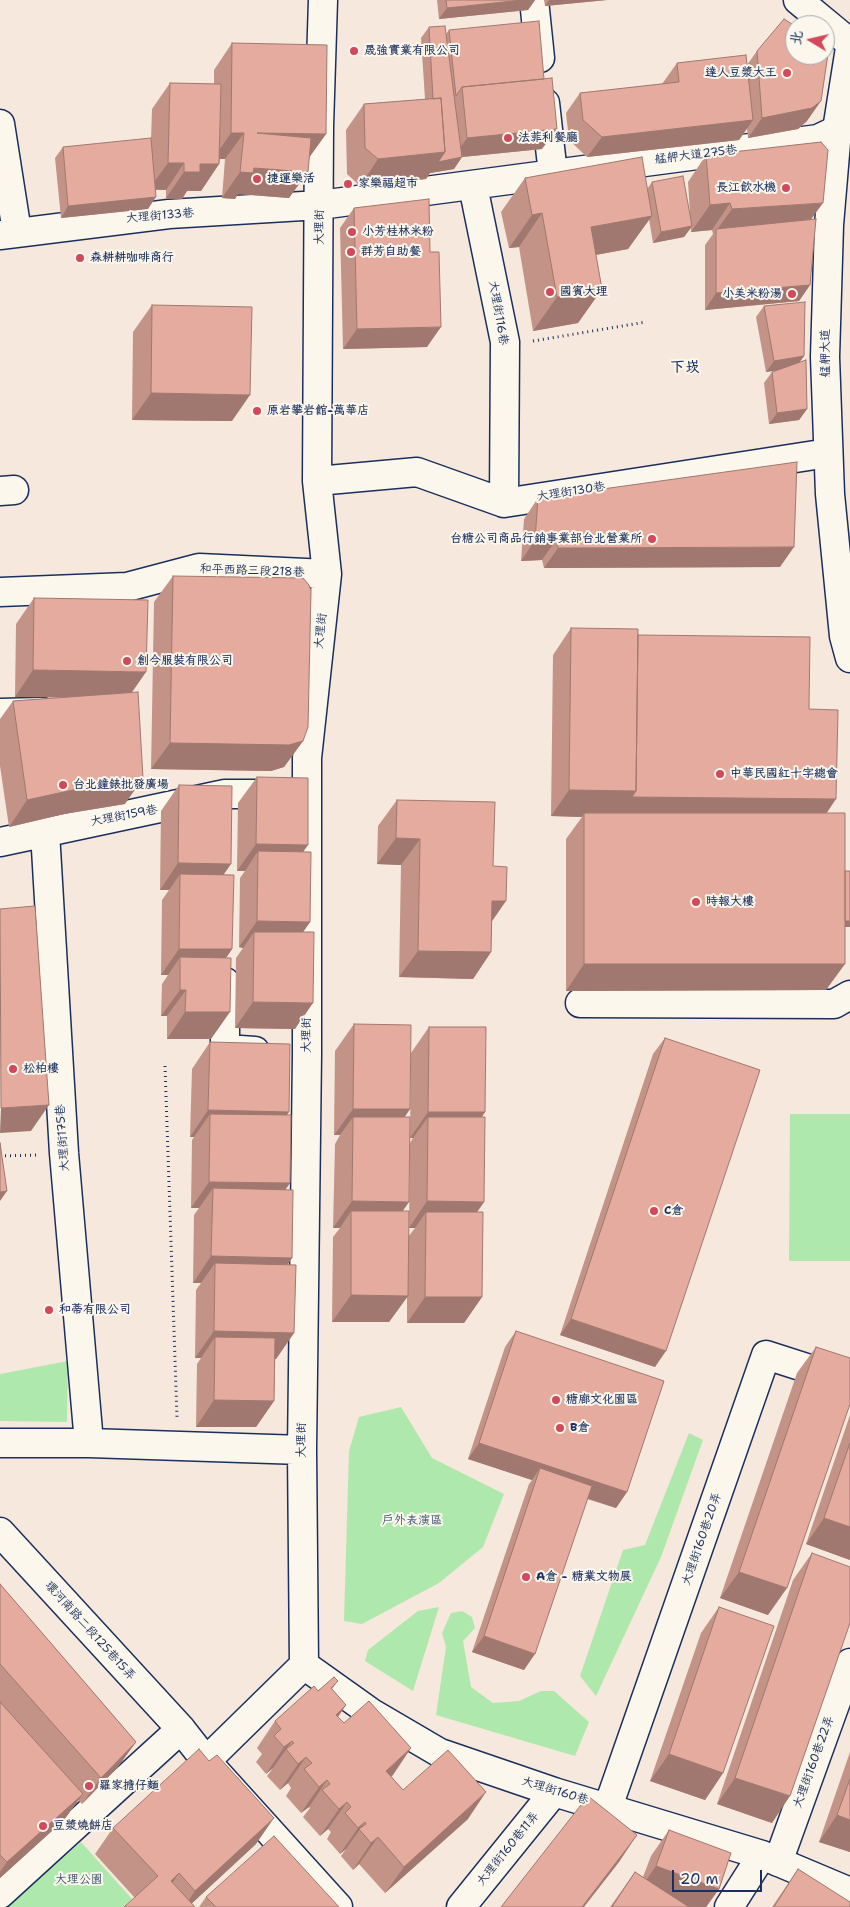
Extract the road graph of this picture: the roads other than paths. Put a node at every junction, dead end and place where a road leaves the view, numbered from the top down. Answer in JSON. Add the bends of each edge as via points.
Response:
{"nodes":[{"id":1,"x":323,"y":0,"type":"edge"},
{"id":2,"x":534,"y":0,"type":"edge"},
{"id":3,"x":798,"y":0,"type":"edge"},
{"id":4,"x":850,"y":43,"type":"edge"},
{"id":5,"x":850,"y":48,"type":"edge"},
{"id":6,"x":0,"y":124,"type":"edge"},
{"id":7,"x":837,"y":130,"type":"junction"},
{"id":8,"x":553,"y":174,"type":"junction"},
{"id":9,"x":473,"y":186,"type":"junction"},
{"id":10,"x":320,"y":206,"type":"junction"},
{"id":11,"x":8,"y":233,"type":"edge"},
{"id":12,"x":828,"y":453,"type":"junction"},
{"id":13,"x":318,"y":481,"type":"junction"},
{"id":14,"x":504,"y":503,"type":"junction"},
{"id":15,"x":327,"y":574,"type":"junction"},
{"id":16,"x":0,"y":592,"type":"edge"},
{"id":17,"x":850,"y":658,"type":"edge"},
{"id":18,"x":67,"y":711,"type":"edge"},
{"id":19,"x":0,"y":714,"type":"edge"},
{"id":20,"x":308,"y":792,"type":"junction"},
{"id":21,"x":225,"y":794,"type":"junction"},
{"id":22,"x":225,"y":823,"type":"edge"},
{"id":23,"x":45,"y":832,"type":"junction"},
{"id":24,"x":0,"y":840,"type":"edge"},
{"id":25,"x":225,"y":961,"type":"edge"},
{"id":26,"x":850,"y":995,"type":"edge"},
{"id":27,"x":580,"y":1003,"type":"dead end"},
{"id":28,"x":307,"y":1054,"type":"junction"},
{"id":29,"x":850,"y":1382,"type":"edge"},
{"id":30,"x":0,"y":1443,"type":"edge"},
{"id":31,"x":89,"y":1444,"type":"junction"},
{"id":32,"x":302,"y":1450,"type":"junction"},
{"id":33,"x":0,"y":1532,"type":"edge"},
{"id":34,"x":850,"y":1662,"type":"edge"},
{"id":35,"x":304,"y":1664,"type":"junction"},
{"id":36,"x":180,"y":1729,"type":"junction"},
{"id":37,"x":206,"y":1761,"type":"junction"},
{"id":38,"x":554,"y":1792,"type":"junction"},
{"id":39,"x":62,"y":1801,"type":"edge"},
{"id":40,"x":608,"y":1807,"type":"junction"},
{"id":41,"x":81,"y":1822,"type":"junction"},
{"id":42,"x":770,"y":1858,"type":"junction"},
{"id":43,"x":850,"y":1892,"type":"edge"},
{"id":44,"x":0,"y":1894,"type":"edge"},
{"id":45,"x":338,"y":1907,"type":"edge"},
{"id":46,"x":461,"y":1907,"type":"edge"},
{"id":47,"x":729,"y":1907,"type":"edge"}],
"edges":[{"from":1,"to":10,"type":"street","name":"大理街"},
{"from":2,"to":8,"type":"street"},
{"from":3,"to":4,"type":"street"},
{"from":5,"to":7,"type":"street","name":"艋舺大道"},
{"from":6,"to":11,"type":"street"},
{"from":7,"to":8,"type":"street","name":"艋舺大道275巷","via":[[818,139]]},
{"from":7,"to":12,"type":"street","name":"艋舺大道","via":[[828,225],[825,357]]},
{"from":8,"to":9,"type":"street"},
{"from":9,"to":10,"type":"street"},
{"from":9,"to":14,"type":"street","name":"大理街116巷","via":[[505,346]]},
{"from":10,"to":11,"type":"street","name":"大理街133巷","via":[[169,214]]},
{"from":10,"to":13,"type":"street","name":"大理街"},
{"from":12,"to":14,"type":"street","name":"大理街130巷"},
{"from":12,"to":17,"type":"street","name":"艋舺大道","via":[[844,636]]},
{"from":13,"to":14,"type":"street","name":"大理街130巷","via":[[417,472]]},
{"from":13,"to":15,"type":"street","name":"大理街"},
{"from":15,"to":16,"type":"street","name":"和平西路三段218巷","via":[[199,568],[127,587]]},
{"from":15,"to":20,"type":"street","name":"大理街","via":[[307,758]]},
{"from":18,"to":19,"type":"street"},
{"from":20,"to":21,"type":"street","name":"大理街159巷"},
{"from":20,"to":28,"type":"street","name":"大理街"},
{"from":21,"to":22,"type":"street"},
{"from":21,"to":23,"type":"street","name":"大理街159巷"},
{"from":23,"to":24,"type":"street","name":"大理街159巷"},
{"from":23,"to":31,"type":"street","name":"大理街175巷","via":[[64,1153]]},
{"from":25,"to":28,"type":"street","via":[[225,1049]]},
{"from":26,"to":27,"type":"street","via":[[834,1004]]},
{"from":28,"to":32,"type":"street","name":"大理街"},
{"from":29,"to":40,"type":"street","name":"大理街160巷20弄","via":[[766,1355]]},
{"from":30,"to":31,"type":"street"},
{"from":31,"to":32,"type":"street"},
{"from":32,"to":35,"type":"street","name":"大理街"},
{"from":33,"to":36,"type":"street","name":"環河南路二段125巷15弄"},
{"from":34,"to":42,"type":"street","name":"大理街160巷22弄"},
{"from":35,"to":37,"type":"street"},
{"from":35,"to":38,"type":"street","name":"大理街160巷","via":[[370,1712],[440,1753]]},
{"from":36,"to":37,"type":"street","name":"環河南路二段125巷15弄"},
{"from":36,"to":41,"type":"street"},
{"from":37,"to":45,"type":"street","name":"環河南路二段125巷15弄"},
{"from":38,"to":40,"type":"street","name":"大理街160巷"},
{"from":38,"to":46,"type":"street","name":"大理街160巷11弄"},
{"from":39,"to":41,"type":"street"},
{"from":40,"to":42,"type":"street","name":"大理街160巷"},
{"from":41,"to":44,"type":"street"},
{"from":42,"to":43,"type":"street","name":"大理街160巷"},
{"from":42,"to":47,"type":"street","name":"大理街160巷22弄"}]}
